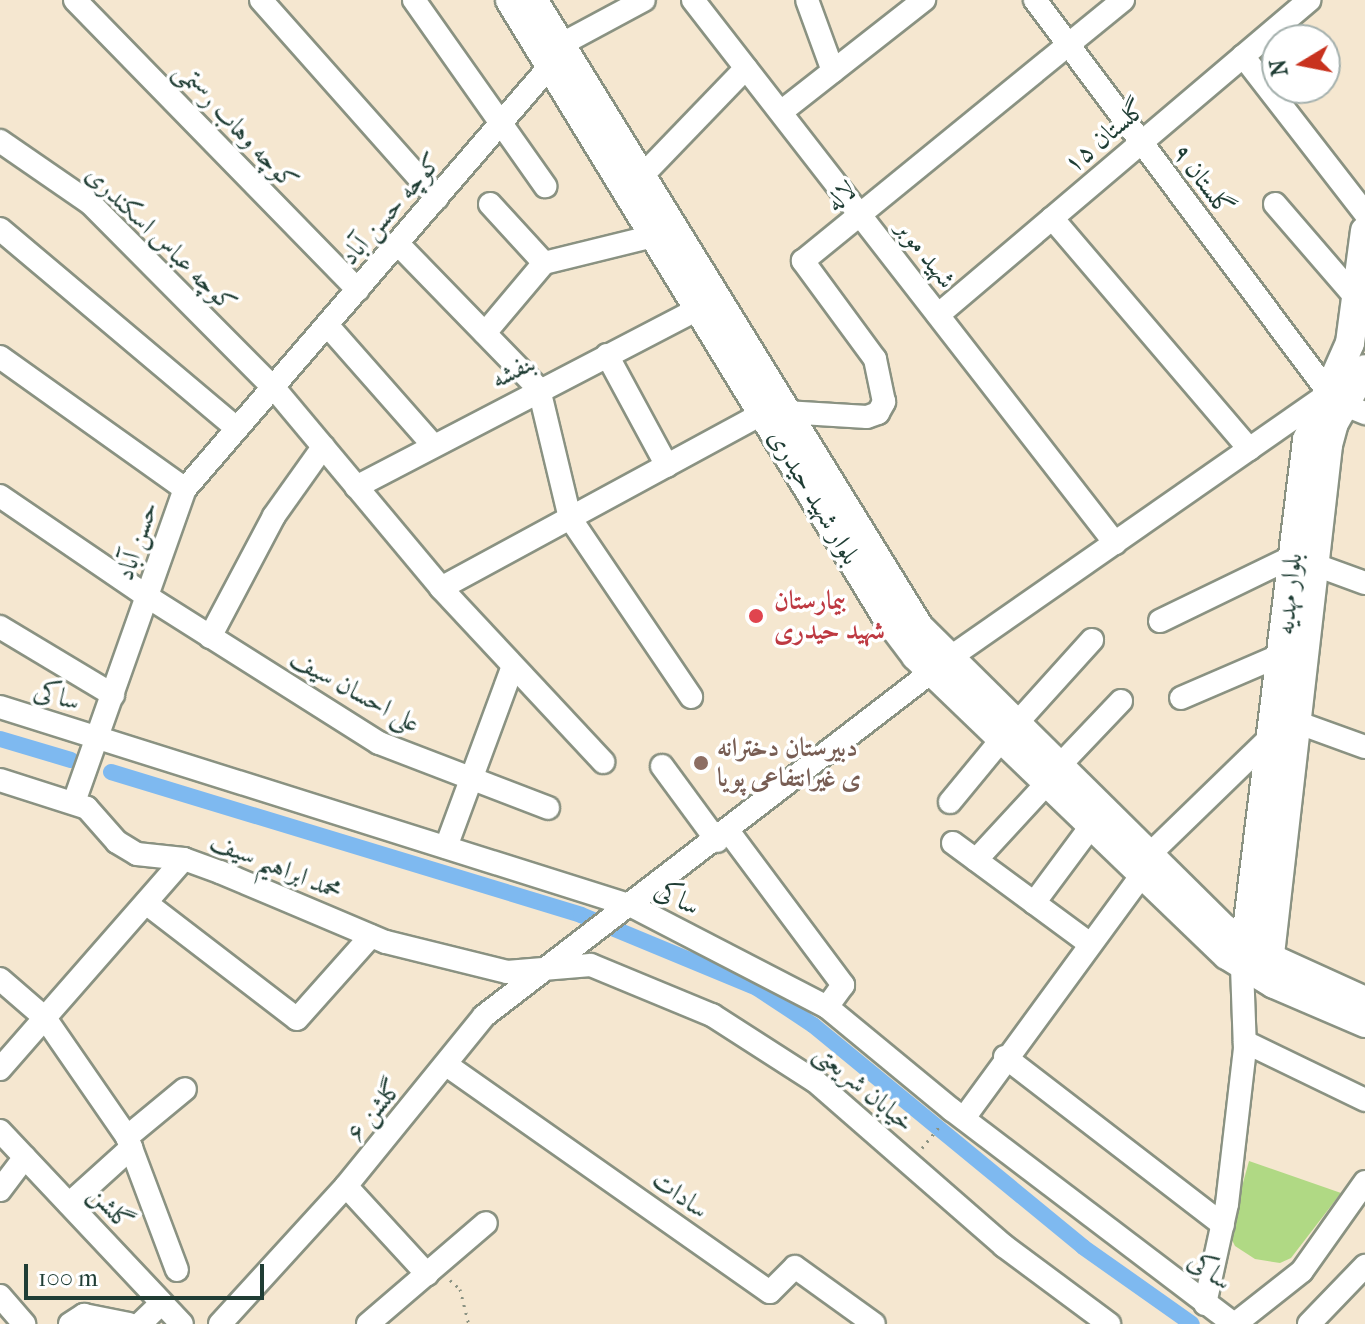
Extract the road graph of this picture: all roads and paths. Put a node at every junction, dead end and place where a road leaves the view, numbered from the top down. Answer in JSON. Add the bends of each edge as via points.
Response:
{"nodes":[{"id":1,"x":75,"y":0,"type":"edge"},
{"id":2,"x":261,"y":0,"type":"edge"},
{"id":3,"x":414,"y":0,"type":"edge"},
{"id":4,"x":510,"y":0,"type":"edge"},
{"id":5,"x":533,"y":0,"type":"edge"},
{"id":6,"x":644,"y":0,"type":"edge"},
{"id":7,"x":693,"y":0,"type":"edge"},
{"id":8,"x":807,"y":0,"type":"edge"},
{"id":9,"x":924,"y":0,"type":"edge"},
{"id":10,"x":1035,"y":0,"type":"edge"},
{"id":11,"x":1123,"y":0,"type":"edge"},
{"id":12,"x":1309,"y":0,"type":"edge"},
{"id":13,"x":1068,"y":45,"type":"junction"},
{"id":14,"x":559,"y":55,"type":"junction"},
{"id":15,"x":1243,"y":56,"type":"junction"},
{"id":16,"x":746,"y":68,"type":"junction"},
{"id":17,"x":833,"y":71,"type":"junction"},
{"id":18,"x":781,"y":112,"type":"junction"},
{"id":19,"x":502,"y":122,"type":"junction"},
{"id":20,"x":0,"y":141,"type":"edge"},
{"id":21,"x":1140,"y":143,"type":"junction"},
{"id":22,"x":641,"y":177,"type":"junction"},
{"id":23,"x":545,"y":186,"type":"dead end"},
{"id":24,"x":437,"y":198,"type":"junction"},
{"id":25,"x":490,"y":204,"type":"dead end"},
{"id":26,"x":1275,"y":204,"type":"dead end"},
{"id":27,"x":1365,"y":213,"type":"edge"},
{"id":28,"x":861,"y":216,"type":"junction"},
{"id":29,"x":1052,"y":218,"type":"junction"},
{"id":30,"x":0,"y":229,"type":"edge"},
{"id":31,"x":1365,"y":231,"type":"edge"},
{"id":32,"x":654,"y":236,"type":"junction"},
{"id":33,"x":398,"y":244,"type":"junction"},
{"id":34,"x":544,"y":263,"type":"junction"},
{"id":35,"x":358,"y":290,"type":"junction"},
{"id":36,"x":1357,"y":299,"type":"junction"},
{"id":37,"x":698,"y":309,"type":"junction"},
{"id":38,"x":938,"y":315,"type":"junction"},
{"id":39,"x":328,"y":326,"type":"junction"},
{"id":40,"x":485,"y":333,"type":"junction"},
{"id":41,"x":607,"y":355,"type":"junction"},
{"id":42,"x":0,"y":357,"type":"edge"},
{"id":43,"x":1365,"y":369,"type":"edge"},
{"id":44,"x":274,"y":388,"type":"junction"},
{"id":45,"x":539,"y":389,"type":"junction"},
{"id":46,"x":1346,"y":404,"type":"edge"},
{"id":47,"x":774,"y":413,"type":"junction"},
{"id":48,"x":234,"y":426,"type":"junction"},
{"id":49,"x":433,"y":445,"type":"junction"},
{"id":50,"x":323,"y":447,"type":"junction"},
{"id":51,"x":1249,"y":449,"type":"junction"},
{"id":52,"x":667,"y":466,"type":"junction"},
{"id":53,"x":356,"y":487,"type":"junction"},
{"id":54,"x":185,"y":489,"type":"junction"},
{"id":55,"x":0,"y":496,"type":"edge"},
{"id":56,"x":570,"y":518,"type":"junction"},
{"id":57,"x":1115,"y":543,"type":"junction"},
{"id":58,"x":1302,"y":560,"type":"junction"},
{"id":59,"x":1365,"y":583,"type":"edge"},
{"id":60,"x":441,"y":588,"type":"junction"},
{"id":61,"x":148,"y":597,"type":"junction"},
{"id":62,"x":1160,"y":621,"type":"dead end"},
{"id":63,"x":0,"y":627,"type":"edge"},
{"id":64,"x":210,"y":637,"type":"junction"},
{"id":65,"x":1092,"y":640,"type":"dead end"},
{"id":66,"x":1283,"y":654,"type":"junction"},
{"id":67,"x":513,"y":666,"type":"junction"},
{"id":68,"x":940,"y":667,"type":"junction"},
{"id":69,"x":113,"y":695,"type":"junction"},
{"id":70,"x":691,"y":697,"type":"dead end"},
{"id":71,"x":1181,"y":698,"type":"dead end"},
{"id":72,"x":1121,"y":701,"type":"dead end"},
{"id":73,"x":0,"y":707,"type":"edge"},
{"id":74,"x":1285,"y":728,"type":"junction"},
{"id":75,"x":1010,"y":731,"type":"junction"},
{"id":76,"x":97,"y":738,"type":"junction"},
{"id":77,"x":1365,"y":747,"type":"edge"},
{"id":78,"x":603,"y":762,"type":"dead end"},
{"id":79,"x":662,"y":766,"type":"dead end"},
{"id":80,"x":1054,"y":773,"type":"junction"},
{"id":81,"x":471,"y":778,"type":"junction"},
{"id":82,"x":0,"y":780,"type":"edge"},
{"id":83,"x":74,"y":802,"type":"junction"},
{"id":84,"x":950,"y":802,"type":"dead end"},
{"id":85,"x":548,"y":808,"type":"dead end"},
{"id":86,"x":1092,"y":825,"type":"junction"},
{"id":87,"x":723,"y":836,"type":"junction"},
{"id":88,"x":953,"y":843,"type":"dead end"},
{"id":89,"x":446,"y":847,"type":"junction"},
{"id":90,"x":184,"y":859,"type":"junction"},
{"id":91,"x":976,"y":860,"type":"junction"},
{"id":92,"x":1146,"y":864,"type":"junction"},
{"id":93,"x":146,"y":903,"type":"junction"},
{"id":94,"x":1034,"y":903,"type":"junction"},
{"id":95,"x":626,"y":911,"type":"junction"},
{"id":96,"x":371,"y":936,"type":"junction"},
{"id":97,"x":1090,"y":944,"type":"junction"},
{"id":98,"x":1257,"y":963,"type":"junction"},
{"id":99,"x":547,"y":969,"type":"junction"},
{"id":100,"x":0,"y":979,"type":"edge"},
{"id":101,"x":1365,"y":1001,"type":"edge"},
{"id":102,"x":827,"y":1007,"type":"junction"},
{"id":103,"x":45,"y":1018,"type":"junction"},
{"id":104,"x":1365,"y":1023,"type":"edge"},
{"id":105,"x":1245,"y":1042,"type":"junction"},
{"id":106,"x":1005,"y":1057,"type":"junction"},
{"id":107,"x":448,"y":1066,"type":"junction"},
{"id":108,"x":0,"y":1069,"type":"edge"},
{"id":109,"x":185,"y":1089,"type":"dead end"},
{"id":110,"x":1365,"y":1100,"type":"edge"},
{"id":111,"x":955,"y":1119,"type":"junction"},
{"id":112,"x":0,"y":1131,"type":"edge"},
{"id":113,"x":129,"y":1142,"type":"junction"},
{"id":114,"x":921,"y":1151,"type":"dead end"},
{"id":115,"x":25,"y":1157,"type":"junction"},
{"id":116,"x":1365,"y":1182,"type":"edge"},
{"id":117,"x":346,"y":1186,"type":"junction"},
{"id":118,"x":0,"y":1190,"type":"edge"},
{"id":119,"x":69,"y":1204,"type":"junction"},
{"id":120,"x":486,"y":1223,"type":"dead end"},
{"id":121,"x":1223,"y":1225,"type":"junction"},
{"id":122,"x":177,"y":1270,"type":"dead end"},
{"id":123,"x":431,"y":1270,"type":"junction"},
{"id":124,"x":1363,"y":1272,"type":"edge"},
{"id":125,"x":0,"y":1296,"type":"edge"},
{"id":126,"x":162,"y":1303,"type":"junction"},
{"id":127,"x":1205,"y":1304,"type":"junction"},
{"id":128,"x":179,"y":1323,"type":"edge"},
{"id":129,"x":24,"y":1324,"type":"edge"},
{"id":130,"x":70,"y":1324,"type":"edge"},
{"id":131,"x":129,"y":1324,"type":"edge"},
{"id":132,"x":140,"y":1324,"type":"edge"},
{"id":133,"x":220,"y":1324,"type":"edge"},
{"id":134,"x":368,"y":1324,"type":"edge"},
{"id":135,"x":469,"y":1324,"type":"edge"},
{"id":136,"x":874,"y":1324,"type":"edge"},
{"id":137,"x":1109,"y":1324,"type":"edge"},
{"id":138,"x":1235,"y":1324,"type":"edge"},
{"id":139,"x":1309,"y":1324,"type":"edge"}],
"edges":[{"from":1,"to":35,"type":"street","name":"کوچه وهاب رستمی"},
{"from":2,"to":24,"type":"street"},
{"from":3,"to":19,"type":"street"},
{"from":4,"to":14,"type":"main road","name":"بلوار شهید حیدری"},
{"from":5,"to":14,"type":"main road","name":"بلوار شهید حیدری"},
{"from":6,"to":14,"type":"street"},
{"from":7,"to":16,"type":"street","name":"شهید موبر"},
{"from":8,"to":17,"type":"street"},
{"from":9,"to":17,"type":"street"},
{"from":10,"to":13,"type":"street","name":"گلستان ۹"},
{"from":11,"to":13,"type":"street","name":"لاله"},
{"from":12,"to":15,"type":"street","name":"گلستان ۱۵"},
{"from":13,"to":21,"type":"street","name":"گلستان ۹"},
{"from":13,"to":28,"type":"street","name":"لاله"},
{"from":14,"to":19,"type":"street","name":"کوچه حسن آباد"},
{"from":14,"to":22,"type":"main road","name":"بلوار شهید حیدری"},
{"from":14,"to":32,"type":"main road","name":"بلوار شهید حیدری"},
{"from":15,"to":21,"type":"street","name":"گلستان ۱۵"},
{"from":15,"to":27,"type":"street"},
{"from":16,"to":18,"type":"street","name":"شهید موبر"},
{"from":16,"to":22,"type":"street"},
{"from":17,"to":18,"type":"street"},
{"from":18,"to":28,"type":"street","name":"شهید موبر"},
{"from":19,"to":23,"type":"street"},
{"from":19,"to":24,"type":"street","name":"کوچه حسن آباد"},
{"from":20,"to":44,"type":"street","name":"کوچه عباس اسکندری","via":[[90,203]]},
{"from":21,"to":29,"type":"street","name":"گلستان ۱۵"},
{"from":21,"to":46,"type":"street","name":"گلستان ۹"},
{"from":22,"to":47,"type":"main road","name":"بلوار شهید حیدری"},
{"from":24,"to":33,"type":"street","name":"کوچه حسن آباد"},
{"from":25,"to":34,"type":"street"},
{"from":26,"to":36,"type":"street"},
{"from":28,"to":38,"type":"street","name":"شهید موبر"},
{"from":28,"to":47,"type":"street","name":"لاله","via":[[803,261],[875,359],[884,402],[878,413],[867,417]]},
{"from":29,"to":38,"type":"street","name":"گلستان ۱۵"},
{"from":29,"to":51,"type":"street"},
{"from":30,"to":48,"type":"street"},
{"from":31,"to":36,"type":"main road","name":"بلوار مهدیه"},
{"from":32,"to":34,"type":"street"},
{"from":32,"to":37,"type":"main road","name":"بلوار شهید حیدری"},
{"from":33,"to":35,"type":"street","name":"کوچه حسن آباد"},
{"from":33,"to":40,"type":"street"},
{"from":34,"to":40,"type":"street"},
{"from":35,"to":39,"type":"street","name":"کوچه حسن آباد"},
{"from":36,"to":46,"type":"main road","name":"بلوار مهدیه"},
{"from":37,"to":41,"type":"street","name":"بنفشه"},
{"from":37,"to":47,"type":"main road","name":"بلوار شهید حیدری"},
{"from":38,"to":57,"type":"street","name":"شهید موبر"},
{"from":39,"to":44,"type":"street","name":"کوچه حسن آباد"},
{"from":39,"to":49,"type":"street"},
{"from":40,"to":45,"type":"street"},
{"from":41,"to":45,"type":"street","name":"بنفشه"},
{"from":41,"to":52,"type":"street"},
{"from":42,"to":54,"type":"street"},
{"from":43,"to":46,"type":"main road","name":"بلوار مهدیه"},
{"from":44,"to":48,"type":"street","name":"حسن آباد"},
{"from":44,"to":50,"type":"street","name":"کوچه عباس اسکندری"},
{"from":45,"to":49,"type":"street","name":"بنفشه"},
{"from":45,"to":56,"type":"street"},
{"from":46,"to":51,"type":"street","name":"گلشن ۶"},
{"from":46,"to":58,"type":"main road","name":"بلوار مهدیه","via":[[1310,427]]},
{"from":47,"to":52,"type":"street"},
{"from":47,"to":68,"type":"main road","name":"بلوار شهید حیدری"},
{"from":48,"to":54,"type":"street","name":"حسن آباد"},
{"from":49,"to":53,"type":"street","name":"بنفشه"},
{"from":50,"to":53,"type":"street","name":"کوچه عباس اسکندری"},
{"from":50,"to":64,"type":"street","via":[[274,516]]},
{"from":51,"to":57,"type":"street","name":"گلشن ۶"},
{"from":52,"to":56,"type":"street"},
{"from":53,"to":60,"type":"street","name":"کوچه عباس اسکندری"},
{"from":54,"to":61,"type":"street","name":"حسن آباد"},
{"from":55,"to":61,"type":"street","name":"علی احسان سیف"},
{"from":56,"to":60,"type":"street"},
{"from":56,"to":70,"type":"street"},
{"from":57,"to":68,"type":"street","name":"گلشن ۶"},
{"from":58,"to":59,"type":"street"},
{"from":58,"to":62,"type":"street"},
{"from":58,"to":66,"type":"main road","name":"بلوار مهدیه"},
{"from":58,"to":74,"type":"main road","name":"بلوار مهدیه"},
{"from":60,"to":67,"type":"street","name":"کوچه عباس اسکندری"},
{"from":61,"to":64,"type":"street","name":"علی احسان سیف"},
{"from":61,"to":69,"type":"street","name":"حسن آباد"},
{"from":63,"to":69,"type":"street"},
{"from":64,"to":81,"type":"street","name":"علی احسان سیف","via":[[379,743]]},
{"from":65,"to":75,"type":"street"},
{"from":66,"to":71,"type":"street"},
{"from":66,"to":74,"type":"main road","name":"بلوار مهدیه"},
{"from":67,"to":78,"type":"street","name":"کوچه عباس اسکندری"},
{"from":67,"to":81,"type":"street"},
{"from":68,"to":75,"type":"main road","name":"بلوار شهید حیدری"},
{"from":68,"to":87,"type":"street","name":"گلشن ۶"},
{"from":69,"to":76,"type":"street","name":"حسن آباد"},
{"from":72,"to":80,"type":"street"},
{"from":73,"to":76,"type":"street","name":"ساکی"},
{"from":74,"to":77,"type":"street"},
{"from":74,"to":92,"type":"street"},
{"from":74,"to":98,"type":"main road","name":"بلوار مهدیه"},
{"from":75,"to":80,"type":"main road","name":"بلوار شهید حیدری"},
{"from":75,"to":84,"type":"street"},
{"from":76,"to":83,"type":"street","name":"حسن آباد"},
{"from":76,"to":89,"type":"street","name":"ساکی"},
{"from":79,"to":87,"type":"street"},
{"from":80,"to":86,"type":"main road","name":"بلوار شهید حیدری"},
{"from":80,"to":91,"type":"street"},
{"from":80,"to":92,"type":"main road","name":"بلوار شهید حیدری"},
{"from":81,"to":85,"type":"street","name":"علی احسان سیف"},
{"from":81,"to":89,"type":"street"},
{"from":82,"to":83,"type":"street","name":"محمد ابراهیم سیف"},
{"from":83,"to":90,"type":"street","name":"محمد ابراهیم سیف","via":[[137,854]]},
{"from":86,"to":92,"type":"main road","name":"بلوار شهید حیدری"},
{"from":86,"to":94,"type":"street"},
{"from":87,"to":95,"type":"street","name":"گلشن ۶"},
{"from":87,"to":102,"type":"street","via":[[843,985]]},
{"from":88,"to":91,"type":"street"},
{"from":89,"to":95,"type":"street","name":"ساکی"},
{"from":90,"to":93,"type":"street"},
{"from":90,"to":96,"type":"street","name":"محمد ابراهیم سیف"},
{"from":91,"to":94,"type":"street"},
{"from":92,"to":97,"type":"street"},
{"from":92,"to":98,"type":"main road","name":"بلوار شهید حیدری"},
{"from":93,"to":96,"type":"street","via":[[297,1019]]},
{"from":93,"to":103,"type":"street"},
{"from":94,"to":97,"type":"street"},
{"from":95,"to":99,"type":"street","name":"گلشن ۶"},
{"from":95,"to":102,"type":"street","name":"ساکی"},
{"from":96,"to":99,"type":"street","name":"محمد ابراهیم سیف","via":[[507,972]]},
{"from":97,"to":106,"type":"street"},
{"from":98,"to":101,"type":"main road","name":"بلوار شهید حیدری"},
{"from":98,"to":104,"type":"main road","name":"بلوار شهید حیدری"},
{"from":98,"to":105,"type":"street"},
{"from":99,"to":107,"type":"street","name":"گلشن ۶","via":[[484,1016]]},
{"from":99,"to":137,"type":"street","name":"خیابان شریعتی","via":[[591,965],[658,990],[751,1036],[815,1081],[1004,1246]]},
{"from":100,"to":103,"type":"street"},
{"from":102,"to":111,"type":"street","name":"ساکی"},
{"from":103,"to":108,"type":"street"},
{"from":103,"to":113,"type":"street"},
{"from":105,"to":110,"type":"street"},
{"from":105,"to":121,"type":"street"},
{"from":106,"to":111,"type":"street"},
{"from":106,"to":121,"type":"street"},
{"from":107,"to":117,"type":"street","name":"گلشن ۶"},
{"from":107,"to":136,"type":"street","name":"سادات","via":[[770,1292],[795,1267]]},
{"from":109,"to":113,"type":"street"},
{"from":111,"to":114,"type":"path"},
{"from":111,"to":127,"type":"street","name":"ساکی"},
{"from":112,"to":115,"type":"street","name":"گلشن"},
{"from":113,"to":119,"type":"street"},
{"from":113,"to":122,"type":"street"},
{"from":115,"to":118,"type":"street"},
{"from":115,"to":119,"type":"street","name":"گلشن"},
{"from":116,"to":138,"type":"street","via":[[1302,1271]]},
{"from":117,"to":123,"type":"street"},
{"from":117,"to":133,"type":"street","name":"گلشن ۶"},
{"from":119,"to":126,"type":"street","name":"گلشن"},
{"from":120,"to":123,"type":"street"},
{"from":121,"to":127,"type":"street"},
{"from":123,"to":134,"type":"street"},
{"from":123,"to":135,"type":"path","via":[[460,1289]]},
{"from":124,"to":139,"type":"street"},
{"from":125,"to":129,"type":"street"},
{"from":126,"to":128,"type":"street","name":"گلشن"},
{"from":126,"to":132,"type":"street"},
{"from":127,"to":138,"type":"street","name":"ساکی"},
{"from":130,"to":131,"type":"street","via":[[84,1315]]}]}
